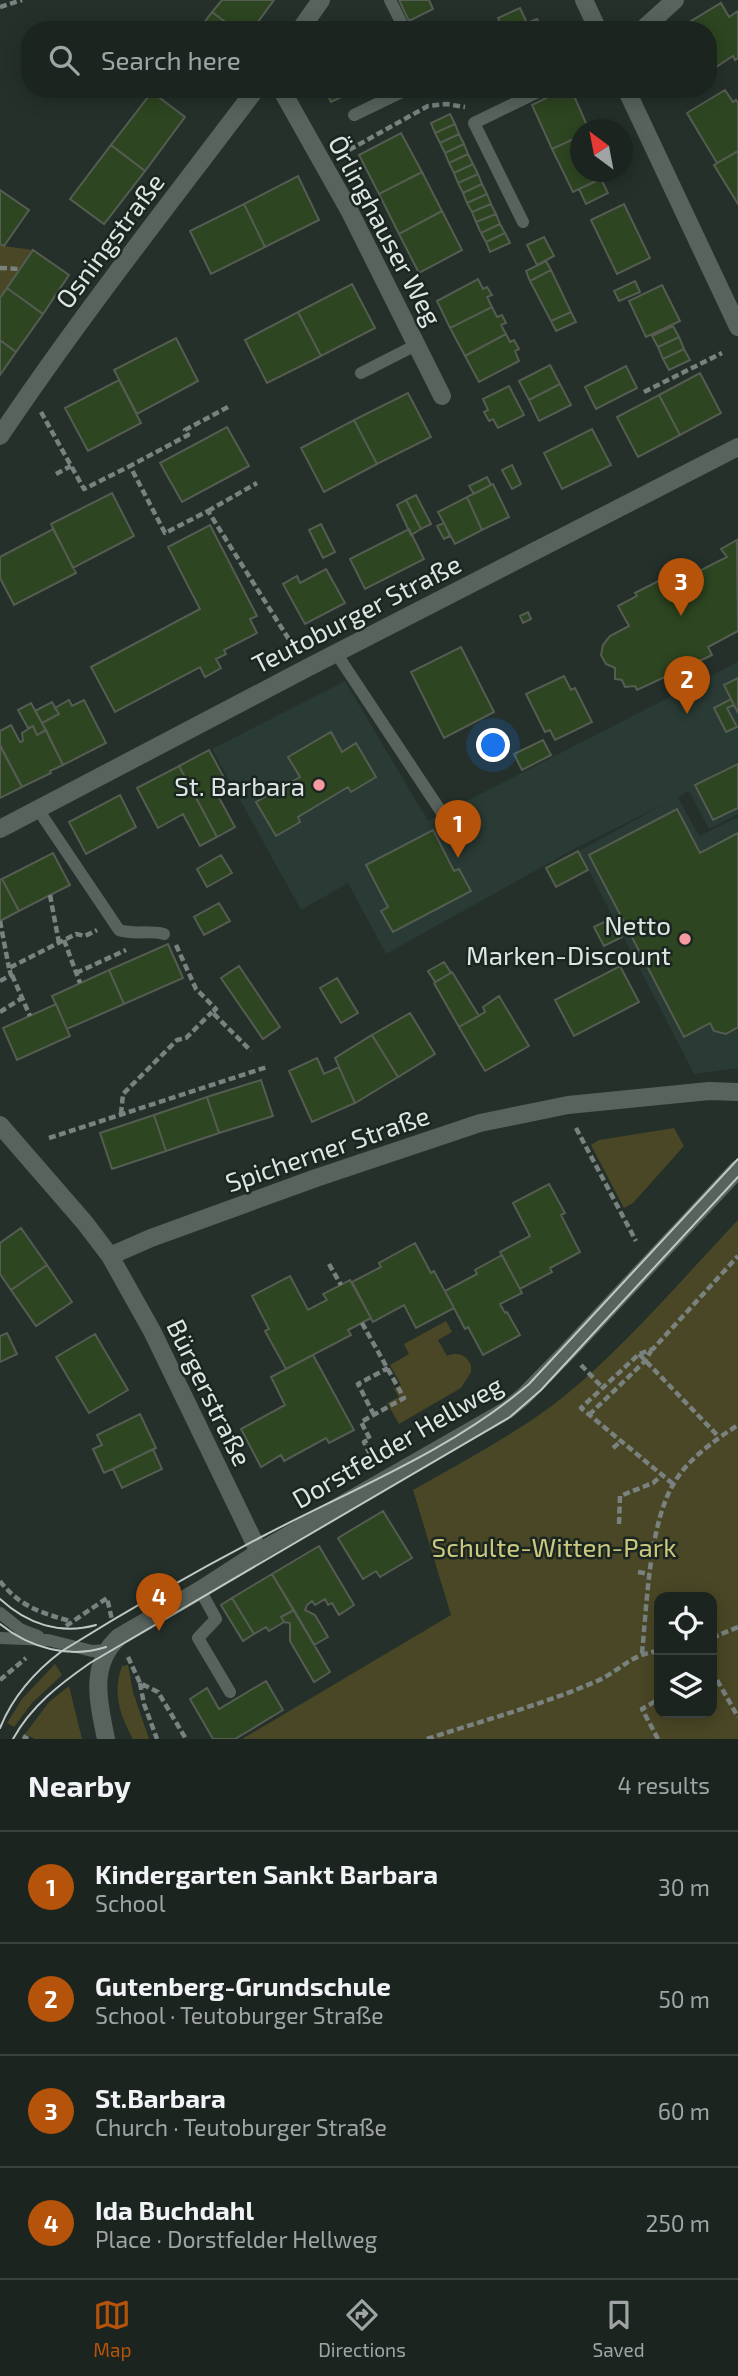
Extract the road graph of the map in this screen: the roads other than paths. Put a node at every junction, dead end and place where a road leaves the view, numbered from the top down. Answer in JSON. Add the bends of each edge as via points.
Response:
{"nodes":[{"id":1,"x":321,"y":0,"type":"edge"},
{"id":2,"x":390,"y":0,"type":"edge"},
{"id":3,"x":584,"y":0,"type":"edge"},
{"id":4,"x":675,"y":0,"type":"edge"},
{"id":5,"x":306,"y":21,"type":"edge"},
{"id":6,"x":400,"y":21,"type":"edge"},
{"id":7,"x":594,"y":21,"type":"edge"},
{"id":8,"x":652,"y":21,"type":"edge"},
{"id":9,"x":249,"y":98,"type":"edge"},
{"id":10,"x":286,"y":98,"type":"edge"},
{"id":11,"x":389,"y":98,"type":"edge"},
{"id":12,"x":525,"y":98,"type":"edge"},
{"id":13,"x":630,"y":98,"type":"edge"},
{"id":14,"x":354,"y":115,"type":"dead end"},
{"id":15,"x":523,"y":222,"type":"dead end"},
{"id":16,"x":738,"y":327,"type":"edge"},
{"id":17,"x":416,"y":345,"type":"junction"},
{"id":18,"x":361,"y":373,"type":"dead end"},
{"id":19,"x":442,"y":396,"type":"dead end"},
{"id":20,"x":2,"y":427,"type":"edge"},
{"id":21,"x":738,"y":447,"type":"edge"},
{"id":22,"x":336,"y":653,"type":"junction"},
{"id":23,"x":38,"y":811,"type":"junction"},
{"id":24,"x":442,"y":813,"type":"dead end"},
{"id":25,"x":0,"y":829,"type":"edge"},
{"id":26,"x":164,"y":934,"type":"road end"},
{"id":27,"x":738,"y":1092,"type":"edge"},
{"id":28,"x":0,"y":1125,"type":"edge"},
{"id":29,"x":738,"y":1169,"type":"edge"},
{"id":30,"x":110,"y":1256,"type":"junction"},
{"id":31,"x":259,"y":1552,"type":"junction"},
{"id":32,"x":200,"y":1590,"type":"junction"},
{"id":33,"x":0,"y":1613,"type":"edge"},
{"id":34,"x":0,"y":1639,"type":"edge"},
{"id":35,"x":48,"y":1640,"type":"junction"},
{"id":36,"x":114,"y":1644,"type":"junction"},
{"id":37,"x":230,"y":1692,"type":"dead end"},
{"id":38,"x":106,"y":1738,"type":"edge"}],
"edges":[{"from":1,"to":5,"type":"street"},
{"from":2,"to":6,"type":"lane"},
{"from":3,"to":7,"type":"street"},
{"from":4,"to":8,"type":"street"},
{"from":9,"to":20,"type":"street","name":"Osningstraße"},
{"from":10,"to":17,"type":"street","name":"Örlinghauser Weg"},
{"from":11,"to":14,"type":"lane"},
{"from":12,"to":15,"type":"lane","via":[[474,123]]},
{"from":13,"to":16,"type":"street"},
{"from":17,"to":18,"type":"lane"},
{"from":17,"to":19,"type":"street","name":"Örlinghauser Weg"},
{"from":21,"to":22,"type":"street","name":"Teutoburger Straße"},
{"from":22,"to":23,"type":"street","name":"Teutoburger Straße"},
{"from":22,"to":24,"type":"lane"},
{"from":23,"to":25,"type":"street","name":"Teutoburger Straße"},
{"from":23,"to":26,"type":"lane","via":[[119,930]]},
{"from":27,"to":30,"type":"street","name":"Spicherner Straße","via":[[568,1105],[480,1123],[316,1178]]},
{"from":28,"to":30,"type":"street"},
{"from":29,"to":31,"type":"street","name":"Dorstfelder Hellweg","via":[[523,1397],[482,1426]]},
{"from":30,"to":31,"type":"street","name":"Bürgerstraße","via":[[152,1331]]},
{"from":31,"to":32,"type":"street","name":"Dorstfelder Hellweg"},
{"from":32,"to":36,"type":"street","name":"Dorstfelder Hellweg"},
{"from":32,"to":37,"type":"lane","via":[[216,1619],[198,1638]]},
{"from":33,"to":35,"type":"lane","via":[[20,1629]]},
{"from":34,"to":35,"type":"lane"},
{"from":35,"to":36,"type":"lane","via":[[92,1651]]},
{"from":36,"to":38,"type":"street","via":[[98,1676]]}]}
